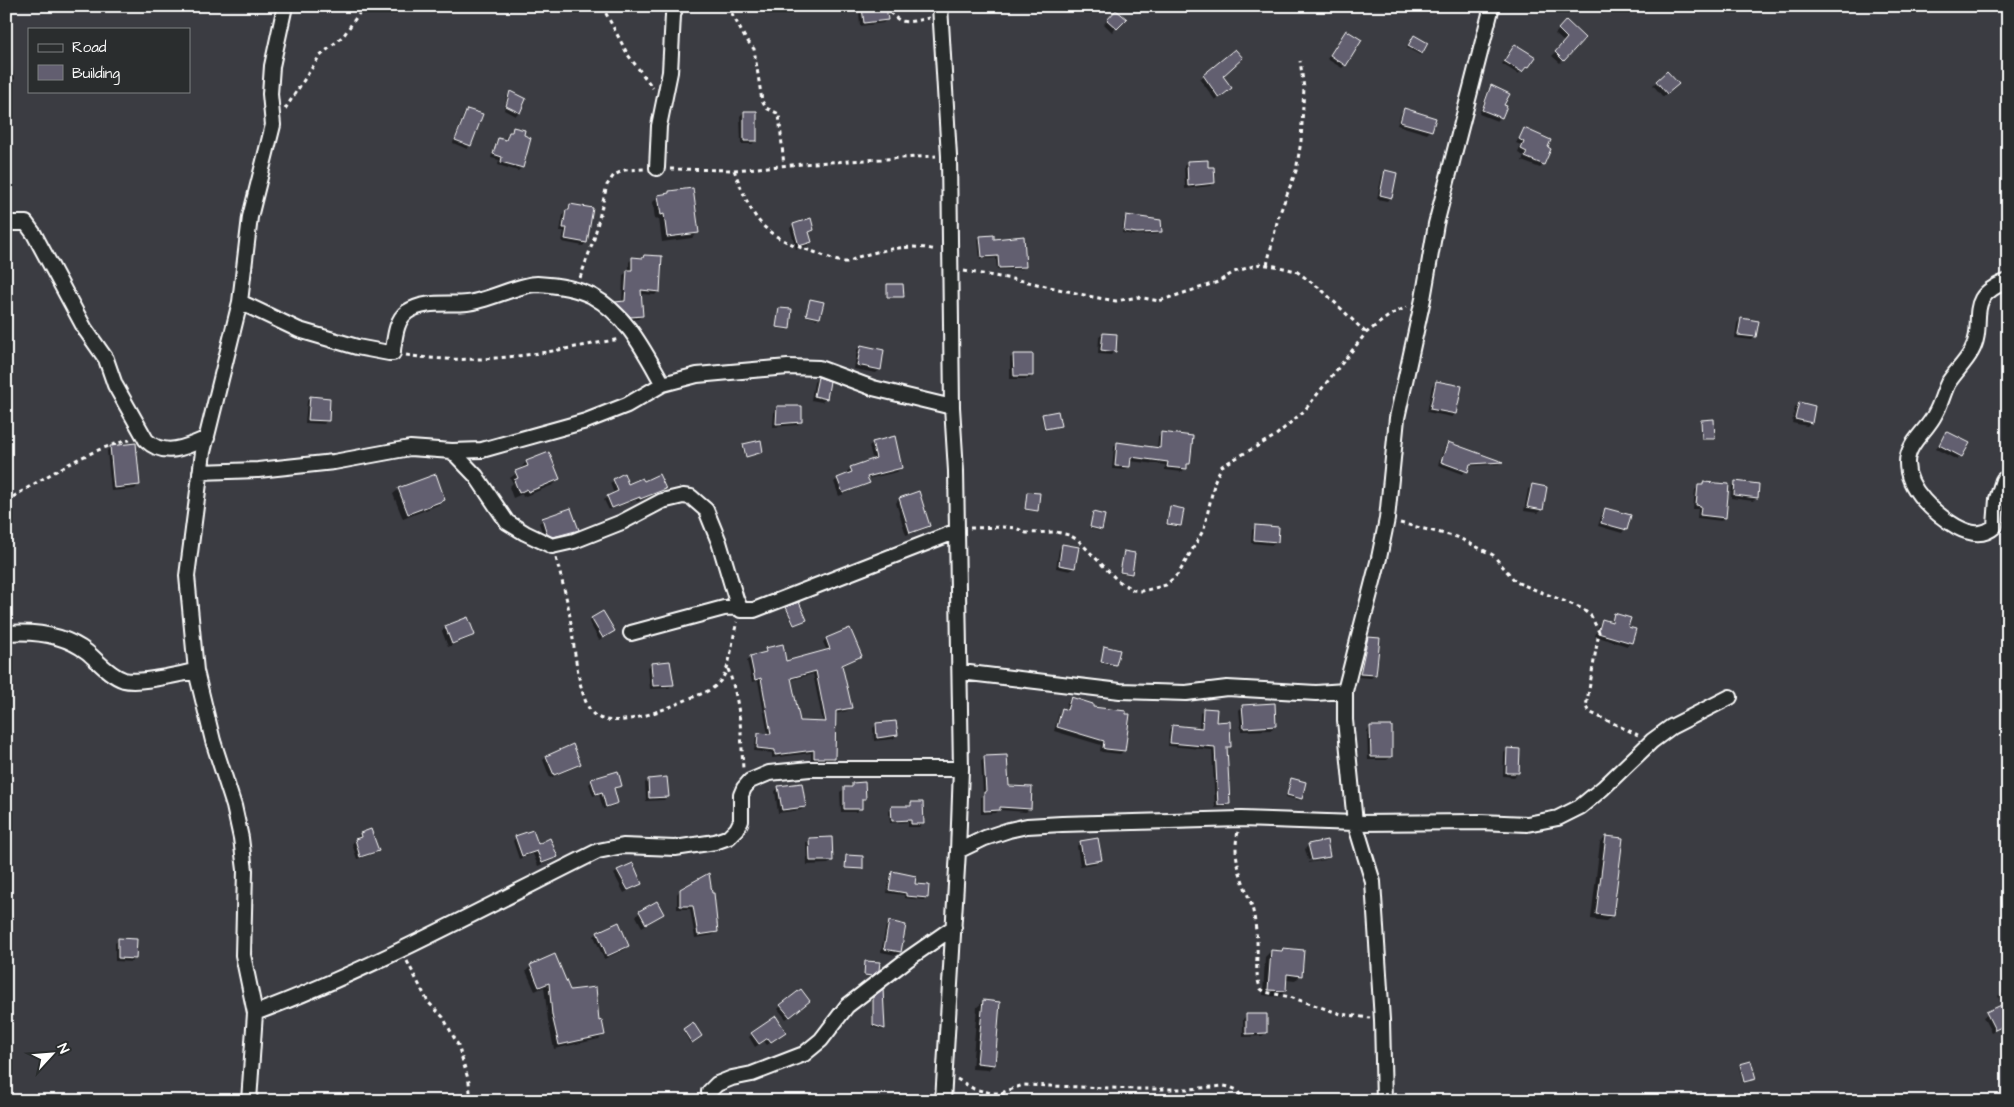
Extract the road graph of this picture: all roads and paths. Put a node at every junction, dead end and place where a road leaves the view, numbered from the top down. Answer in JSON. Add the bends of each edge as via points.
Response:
{"nodes":[{"id":1,"x":285,"y":6,"type":"edge"},
{"id":2,"x":364,"y":6,"type":"edge"},
{"id":3,"x":602,"y":6,"type":"edge"},
{"id":4,"x":676,"y":6,"type":"edge"},
{"id":5,"x":728,"y":6,"type":"edge"},
{"id":6,"x":819,"y":6,"type":"edge"},
{"id":7,"x":851,"y":6,"type":"edge"},
{"id":8,"x":884,"y":6,"type":"edge"},
{"id":9,"x":1492,"y":6,"type":"edge"},
{"id":10,"x":941,"y":11,"type":"edge"},
{"id":11,"x":1300,"y":61,"type":"dead end"},
{"id":12,"x":664,"y":102,"type":"junction"},
{"id":13,"x":273,"y":125,"type":"junction"},
{"id":14,"x":949,"y":156,"type":"junction"},
{"id":15,"x":784,"y":166,"type":"junction"},
{"id":16,"x":657,"y":168,"type":"junction"},
{"id":17,"x":734,"y":170,"type":"junction"},
{"id":18,"x":6,"y":223,"type":"edge"},
{"id":19,"x":951,"y":262,"type":"junction"},
{"id":20,"x":1267,"y":265,"type":"junction"},
{"id":21,"x":2008,"y":281,"type":"edge"},
{"id":22,"x":576,"y":290,"type":"junction"},
{"id":23,"x":1423,"y":299,"type":"junction"},
{"id":24,"x":240,"y":302,"type":"junction"},
{"id":25,"x":1366,"y":333,"type":"junction"},
{"id":26,"x":635,"y":336,"type":"junction"},
{"id":27,"x":393,"y":353,"type":"junction"},
{"id":28,"x":663,"y":384,"type":"junction"},
{"id":29,"x":952,"y":407,"type":"junction"},
{"id":30,"x":207,"y":438,"type":"junction"},
{"id":31,"x":146,"y":440,"type":"junction"},
{"id":32,"x":452,"y":451,"type":"junction"},
{"id":33,"x":200,"y":472,"type":"junction"},
{"id":34,"x":2003,"y":480,"type":"dead end"},
{"id":35,"x":6,"y":501,"type":"edge"},
{"id":36,"x":1387,"y":519,"type":"junction"},
{"id":37,"x":957,"y":529,"type":"junction"},
{"id":38,"x":552,"y":546,"type":"junction"},
{"id":39,"x":741,"y":609,"type":"junction"},
{"id":40,"x":630,"y":633,"type":"dead end"},
{"id":41,"x":6,"y":634,"type":"edge"},
{"id":42,"x":728,"y":669,"type":"junction"},
{"id":43,"x":196,"y":671,"type":"junction"},
{"id":44,"x":961,"y":672,"type":"junction"},
{"id":45,"x":1345,"y":691,"type":"junction"},
{"id":46,"x":1730,"y":697,"type":"dead end"},
{"id":47,"x":1652,"y":741,"type":"junction"},
{"id":48,"x":961,"y":769,"type":"junction"},
{"id":49,"x":744,"y":788,"type":"junction"},
{"id":50,"x":1241,"y":819,"type":"junction"},
{"id":51,"x":1354,"y":823,"type":"junction"},
{"id":52,"x":958,"y":851,"type":"junction"},
{"id":53,"x":954,"y":927,"type":"junction"},
{"id":54,"x":400,"y":949,"type":"junction"},
{"id":55,"x":255,"y":1013,"type":"junction"},
{"id":56,"x":1382,"y":1020,"type":"junction"},
{"id":57,"x":946,"y":1072,"type":"junction"},
{"id":58,"x":1001,"y":1092,"type":"junction"},
{"id":59,"x":249,"y":1101,"type":"edge"},
{"id":60,"x":471,"y":1101,"type":"edge"},
{"id":61,"x":581,"y":1101,"type":"edge"},
{"id":62,"x":594,"y":1101,"type":"edge"},
{"id":63,"x":711,"y":1101,"type":"edge"},
{"id":64,"x":943,"y":1101,"type":"edge"},
{"id":65,"x":1010,"y":1101,"type":"edge"},
{"id":66,"x":1244,"y":1101,"type":"edge"},
{"id":67,"x":1384,"y":1101,"type":"edge"}],
"edges":[{"from":1,"to":13,"type":"street","via":[[272,66]]},
{"from":2,"to":13,"type":"path","via":[[344,36],[315,62]]},
{"from":3,"to":12,"type":"path","via":[[628,54]]},
{"from":4,"to":12,"type":"street"},
{"from":5,"to":15,"type":"path","via":[[754,49],[762,101],[766,108],[779,114]]},
{"from":6,"to":7,"type":"path","via":[[832,10]]},
{"from":8,"to":10,"type":"path","via":[[892,17],[901,22]]},
{"from":9,"to":23,"type":"street","via":[[1436,224]]},
{"from":10,"to":14,"type":"street"},
{"from":11,"to":20,"type":"path","via":[[1304,88],[1301,141],[1296,171],[1278,218]]},
{"from":12,"to":16,"type":"street"},
{"from":13,"to":24,"type":"street","via":[[250,217]]},
{"from":14,"to":15,"type":"path"},
{"from":14,"to":19,"type":"street"},
{"from":15,"to":17,"type":"path"},
{"from":16,"to":17,"type":"path"},
{"from":16,"to":22,"type":"path","via":[[625,170],[614,175],[607,185],[594,239]]},
{"from":17,"to":19,"type":"path","via":[[756,220],[797,247],[843,262],[917,246],[934,249]]},
{"from":18,"to":31,"type":"street","via":[[26,223],[34,234],[84,328],[106,359],[111,379]]},
{"from":19,"to":20,"type":"path","via":[[1116,301],[1138,297],[1159,301],[1218,282],[1234,272]]},
{"from":19,"to":29,"type":"street"},
{"from":20,"to":25,"type":"path","via":[[1296,271],[1322,290]]},
{"from":21,"to":34,"type":"street","via":[[1983,295],[1972,350],[1948,383],[1935,416],[1914,444],[1907,462],[1918,493],[1952,524],[1977,534],[1995,526],[1997,499]]},
{"from":22,"to":26,"type":"street","via":[[609,308]]},
{"from":22,"to":27,"type":"street","via":[[534,284],[466,304],[437,304],[409,311],[399,322]]},
{"from":23,"to":25,"type":"path","via":[[1390,315]]},
{"from":23,"to":36,"type":"street","via":[[1397,418]]},
{"from":24,"to":27,"type":"street","via":[[299,330],[357,347]]},
{"from":24,"to":30,"type":"street"},
{"from":25,"to":37,"type":"path","via":[[1304,411],[1275,436],[1222,466],[1215,480],[1204,529],[1180,573],[1166,585],[1133,590],[1117,580],[1078,540],[1069,535],[1026,533],[1003,526]]},
{"from":26,"to":27,"type":"path","via":[[536,355],[471,360]]},
{"from":26,"to":28,"type":"street"},
{"from":28,"to":29,"type":"street","via":[[697,375],[788,367],[819,368],[872,388]]},
{"from":28,"to":32,"type":"street","via":[[627,405],[586,421],[482,450]]},
{"from":29,"to":37,"type":"street"},
{"from":30,"to":31,"type":"street","via":[[178,450],[152,446]]},
{"from":30,"to":33,"type":"street"},
{"from":31,"to":35,"type":"path","via":[[119,443],[96,451]]},
{"from":32,"to":33,"type":"street","via":[[410,448],[315,464]]},
{"from":32,"to":38,"type":"street","via":[[476,476],[507,522]]},
{"from":33,"to":43,"type":"street","via":[[187,576]]},
{"from":36,"to":45,"type":"street"},
{"from":36,"to":47,"type":"path","via":[[1457,537],[1493,555],[1516,582],[1586,612],[1599,632],[1586,707],[1598,717]]},
{"from":37,"to":39,"type":"street","via":[[754,610]]},
{"from":37,"to":44,"type":"street"},
{"from":38,"to":39,"type":"street","via":[[622,522],[662,501],[691,497],[706,510],[720,542]]},
{"from":38,"to":42,"type":"path","via":[[566,596],[585,701],[591,712],[601,718],[638,719],[704,694],[716,686]]},
{"from":39,"to":40,"type":"street","via":[[724,608]]},
{"from":39,"to":42,"type":"path"},
{"from":41,"to":43,"type":"street","via":[[47,633],[66,640],[124,680]]},
{"from":42,"to":49,"type":"path","via":[[740,709]]},
{"from":43,"to":55,"type":"street","via":[[241,838],[243,955]]},
{"from":44,"to":45,"type":"street","via":[[1120,690],[1186,693],[1227,688],[1316,693]]},
{"from":44,"to":48,"type":"street"},
{"from":45,"to":51,"type":"street"},
{"from":46,"to":47,"type":"street","via":[[1671,727]]},
{"from":47,"to":51,"type":"street","via":[[1580,807],[1558,818],[1527,824]]},
{"from":48,"to":49,"type":"street","via":[[810,769],[769,773],[750,781]]},
{"from":48,"to":52,"type":"street"},
{"from":49,"to":54,"type":"street","via":[[741,822],[729,838],[675,848],[623,846],[598,851]]},
{"from":50,"to":51,"type":"street"},
{"from":50,"to":52,"type":"street","via":[[1027,826],[985,838]]},
{"from":50,"to":56,"type":"path","via":[[1236,838],[1237,865],[1252,910],[1261,989],[1341,1014]]},
{"from":51,"to":56,"type":"street","via":[[1373,882]]},
{"from":52,"to":53,"type":"street"},
{"from":53,"to":57,"type":"street"},
{"from":53,"to":63,"type":"street","via":[[848,1006],[821,1040],[804,1054],[718,1084],[709,1092]]},
{"from":54,"to":55,"type":"street","via":[[298,997]]},
{"from":54,"to":60,"type":"path","via":[[428,1002],[443,1017],[458,1045]]},
{"from":55,"to":59,"type":"street"},
{"from":56,"to":67,"type":"street"},
{"from":57,"to":58,"type":"path","via":[[974,1089]]},
{"from":57,"to":64,"type":"street"},
{"from":58,"to":65,"type":"path"},
{"from":58,"to":66,"type":"path","via":[[1023,1085],[1138,1089],[1224,1086],[1237,1090]]},
{"from":61,"to":62,"type":"path"}]}
